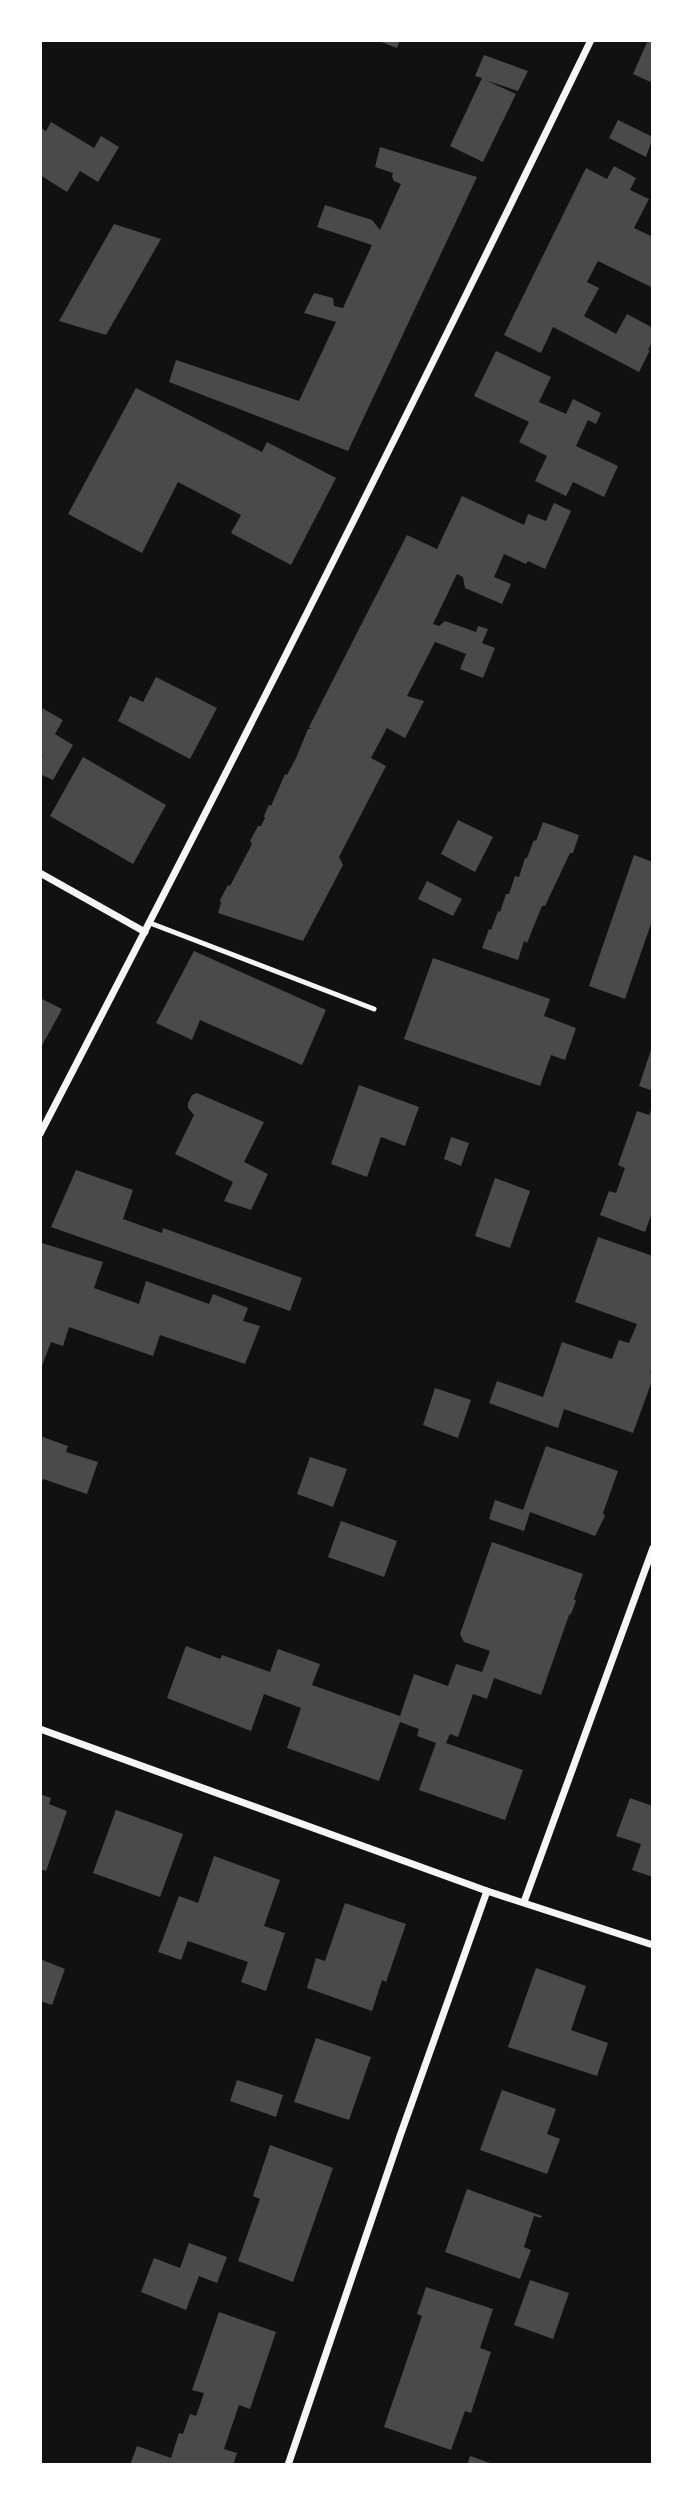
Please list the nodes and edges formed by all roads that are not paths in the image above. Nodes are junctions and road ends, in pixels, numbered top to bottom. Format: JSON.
{"nodes":[{"id":1,"x":592,"y":40,"type":"edge"},
{"id":2,"x":40,"y":873,"type":"edge"},
{"id":3,"x":150,"y":923,"type":"junction"},
{"id":4,"x":145,"y":932,"type":"junction"},
{"id":5,"x":374,"y":1009,"type":"dead end"},
{"id":6,"x":40,"y":1134,"type":"edge"},
{"id":7,"x":653,"y":1548,"type":"edge"},
{"id":8,"x":40,"y":1729,"type":"edge"},
{"id":9,"x":487,"y":1891,"type":"junction"},
{"id":10,"x":524,"y":1902,"type":"junction"},
{"id":11,"x":653,"y":1945,"type":"edge"},
{"id":12,"x":288,"y":2465,"type":"edge"}],
"edges":[{"from":1,"to":3,"type":"street"},
{"from":2,"to":4,"type":"street"},
{"from":3,"to":4,"type":"street"},
{"from":3,"to":5,"type":"lane"},
{"from":4,"to":6,"type":"street"},
{"from":7,"to":10,"type":"street"},
{"from":8,"to":9,"type":"street"},
{"from":9,"to":10,"type":"street"},
{"from":9,"to":12,"type":"street"},
{"from":10,"to":11,"type":"street"}]}
